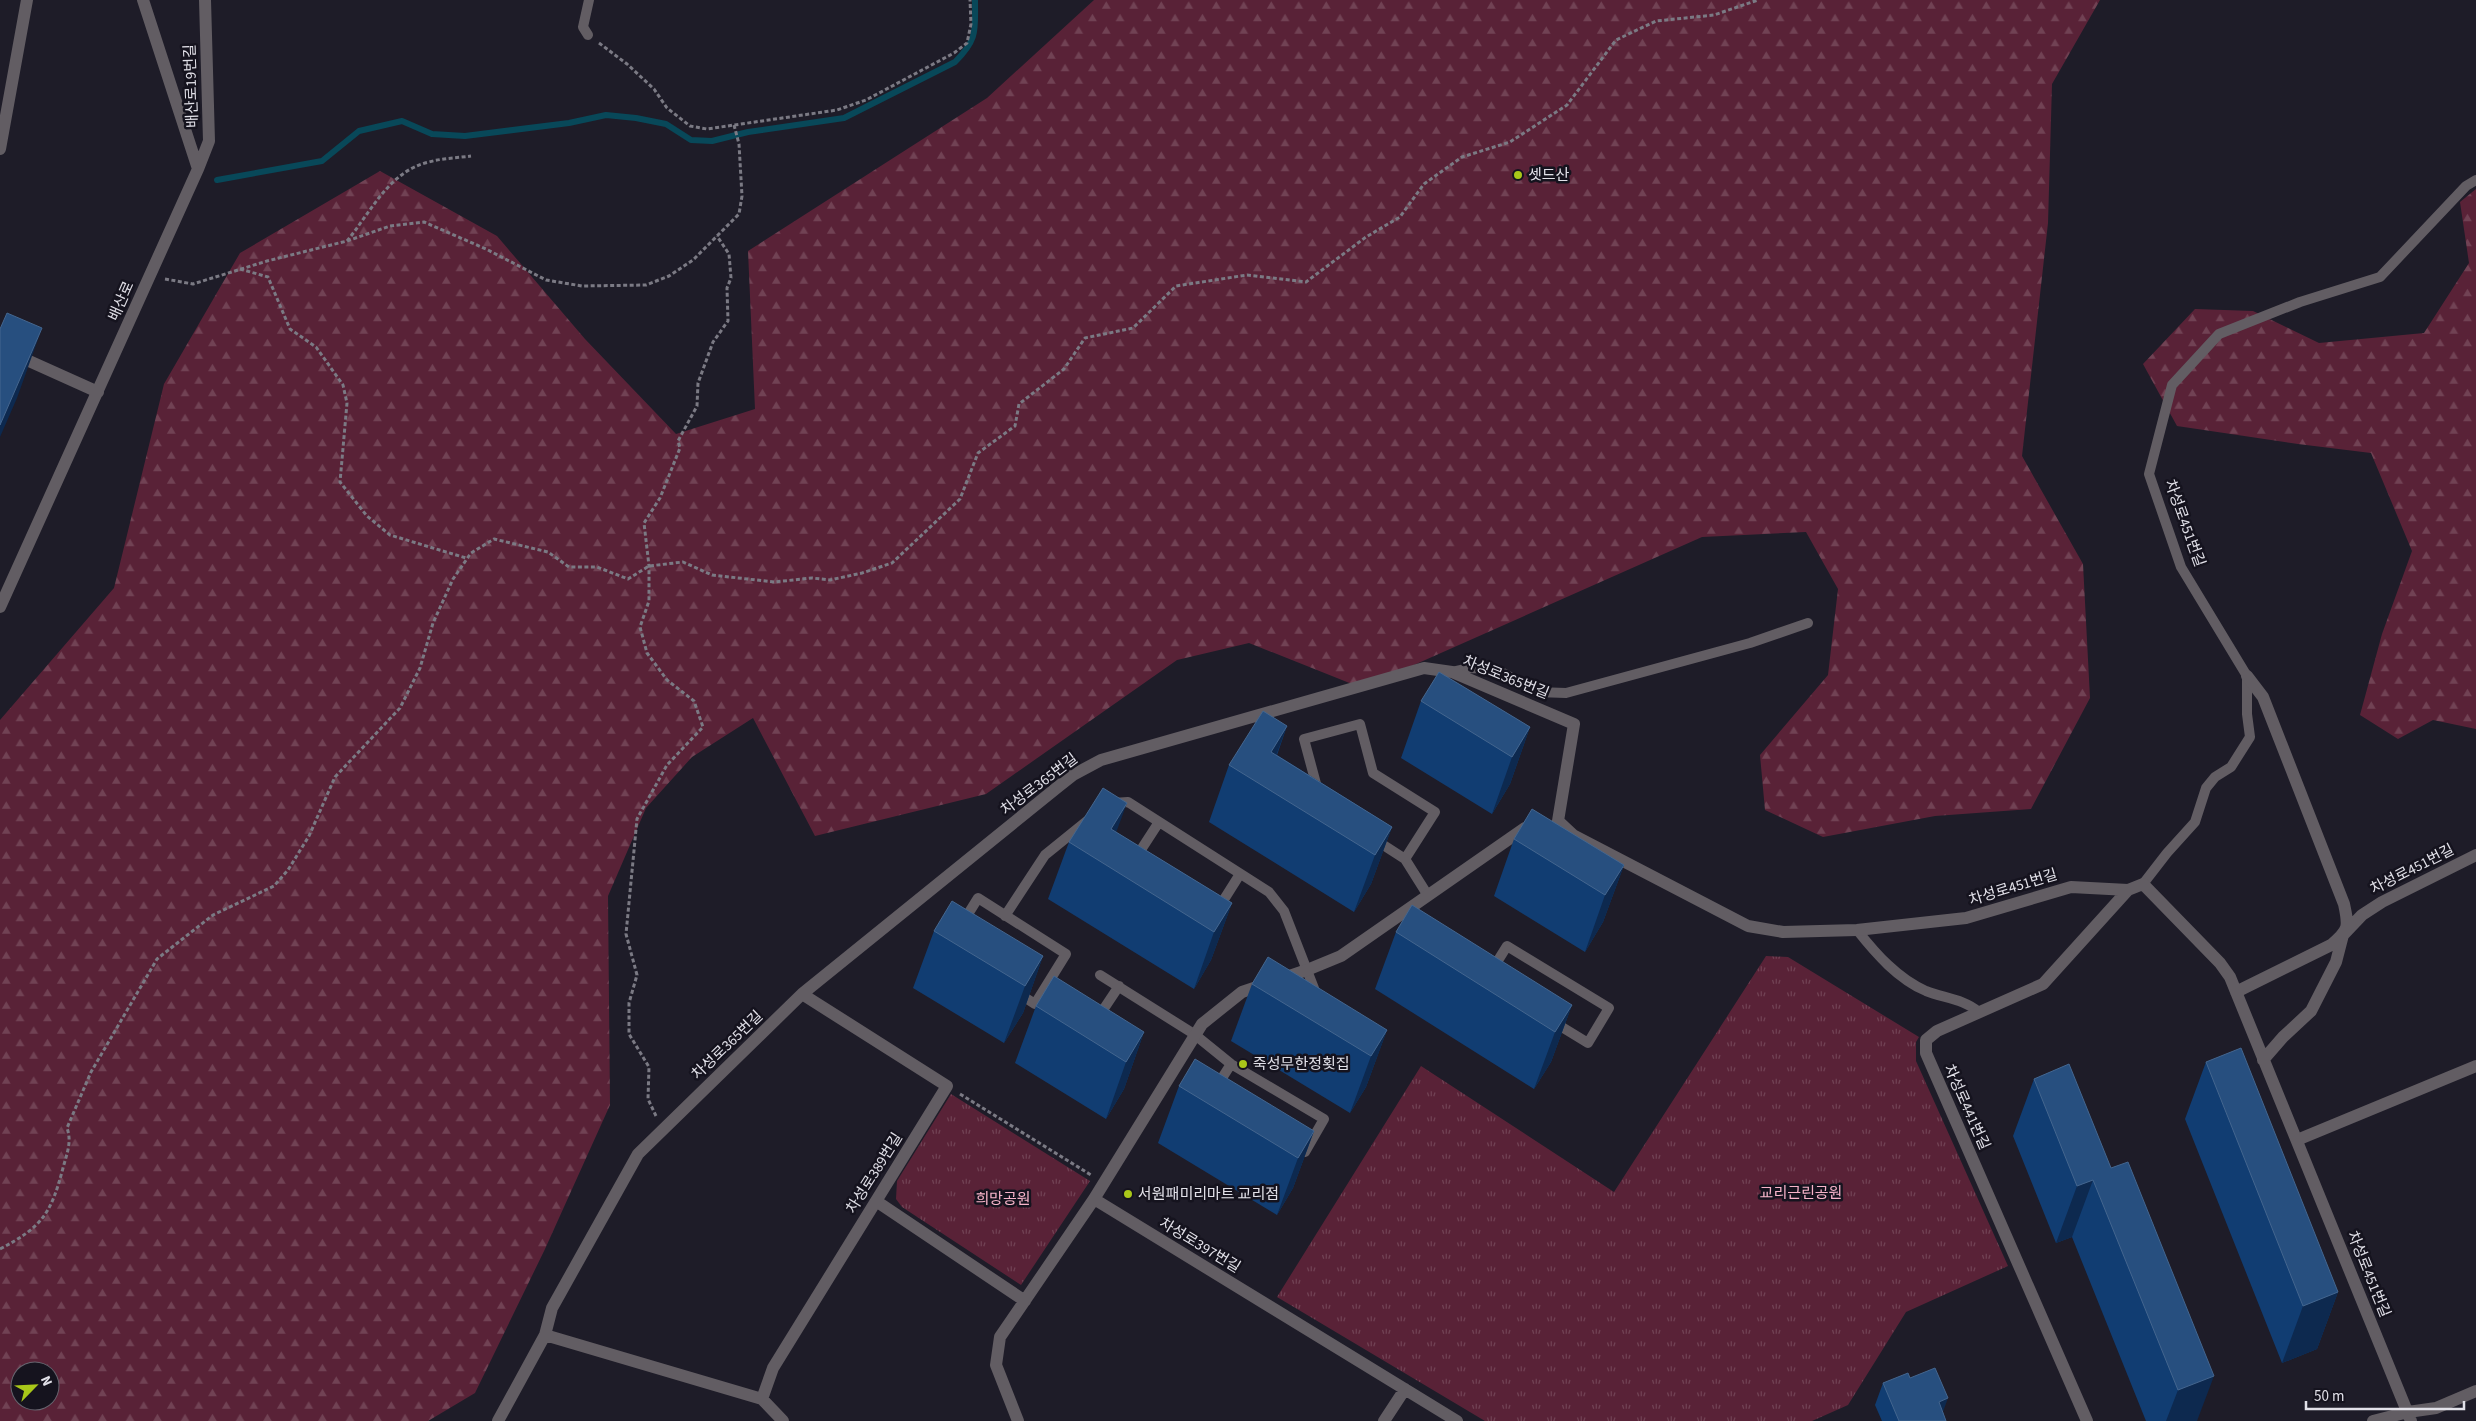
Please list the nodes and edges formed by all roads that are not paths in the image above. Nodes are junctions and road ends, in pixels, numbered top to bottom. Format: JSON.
{"nodes":[{"id":1,"x":27,"y":0,"type":"edge"},
{"id":2,"x":143,"y":0,"type":"edge"},
{"id":3,"x":205,"y":0,"type":"edge"},
{"id":4,"x":589,"y":0,"type":"edge"},
{"id":5,"x":588,"y":35,"type":"road end"},
{"id":6,"x":0,"y":149,"type":"edge"},
{"id":7,"x":198,"y":169,"type":"junction"},
{"id":8,"x":2476,"y":180,"type":"edge"},
{"id":9,"x":0,"y":348,"type":"edge"},
{"id":10,"x":98,"y":392,"type":"junction"},
{"id":11,"x":0,"y":607,"type":"edge"},
{"id":12,"x":1808,"y":623,"type":"dead end"},
{"id":13,"x":1452,"y":672,"type":"junction"},
{"id":14,"x":2247,"y":676,"type":"junction"},
{"id":15,"x":1320,"y":798,"type":"edge"},
{"id":16,"x":1558,"y":820,"type":"junction"},
{"id":17,"x":1159,"y":822,"type":"junction"},
{"id":18,"x":1364,"y":833,"type":"edge"},
{"id":19,"x":2476,"y":855,"type":"edge"},
{"id":20,"x":1405,"y":859,"type":"junction"},
{"id":21,"x":1138,"y":872,"type":"edge"},
{"id":22,"x":1240,"y":874,"type":"junction"},
{"id":23,"x":2143,"y":884,"type":"junction"},
{"id":24,"x":2128,"y":890,"type":"junction"},
{"id":25,"x":1427,"y":894,"type":"junction"},
{"id":26,"x":1401,"y":914,"type":"junction"},
{"id":27,"x":1005,"y":916,"type":"junction"},
{"id":28,"x":1212,"y":920,"type":"edge"},
{"id":29,"x":1412,"y":924,"type":"edge"},
{"id":30,"x":1858,"y":930,"type":"junction"},
{"id":31,"x":2343,"y":935,"type":"junction"},
{"id":32,"x":1307,"y":970,"type":"junction"},
{"id":33,"x":1100,"y":975,"type":"dead end"},
{"id":34,"x":1486,"y":980,"type":"edge"},
{"id":35,"x":1119,"y":986,"type":"junction"},
{"id":36,"x":2236,"y":992,"type":"junction"},
{"id":37,"x":802,"y":994,"type":"junction"},
{"id":38,"x":1323,"y":1009,"type":"edge"},
{"id":39,"x":1979,"y":1012,"type":"junction"},
{"id":40,"x":1545,"y":1017,"type":"edge"},
{"id":41,"x":1089,"y":1031,"type":"edge"},
{"id":42,"x":1194,"y":1034,"type":"junction"},
{"id":43,"x":2263,"y":1060,"type":"junction"},
{"id":44,"x":1231,"y":1064,"type":"junction"},
{"id":45,"x":2476,"y":1066,"type":"edge"},
{"id":46,"x":1212,"y":1096,"type":"edge"},
{"id":47,"x":2297,"y":1140,"type":"junction"},
{"id":48,"x":1288,"y":1142,"type":"edge"},
{"id":49,"x":1094,"y":1199,"type":"junction"},
{"id":50,"x":876,"y":1201,"type":"junction"},
{"id":51,"x":1025,"y":1301,"type":"junction"},
{"id":52,"x":546,"y":1335,"type":"junction"},
{"id":53,"x":1405,"y":1389,"type":"junction"},
{"id":54,"x":2476,"y":1390,"type":"edge"},
{"id":55,"x":762,"y":1399,"type":"junction"},
{"id":56,"x":2410,"y":1416,"type":"edge"},
{"id":57,"x":498,"y":1421,"type":"edge"},
{"id":58,"x":783,"y":1421,"type":"edge"},
{"id":59,"x":1018,"y":1421,"type":"edge"},
{"id":60,"x":1384,"y":1421,"type":"edge"},
{"id":61,"x":1457,"y":1421,"type":"edge"},
{"id":62,"x":2087,"y":1421,"type":"edge"},
{"id":63,"x":2372,"y":1421,"type":"edge"}],
"edges":[{"from":1,"to":6,"type":"street"},
{"from":2,"to":7,"type":"street"},
{"from":3,"to":7,"type":"street","name":"배산로19번길"},
{"from":4,"to":5,"type":"lane"},
{"from":7,"to":10,"type":"street","name":"배산로"},
{"from":8,"to":14,"type":"lane","name":"차성로451번길"},
{"from":9,"to":10,"type":"street"},
{"from":10,"to":11,"type":"street","name":"배산로"},
{"from":12,"to":13,"type":"lane"},
{"from":13,"to":16,"type":"street","name":"차성로365번길"},
{"from":13,"to":37,"type":"street","name":"차성로365번길"},
{"from":14,"to":23,"type":"lane"},
{"from":14,"to":31,"type":"street","name":"차성로451번길"},
{"from":15,"to":20,"type":"lane"},
{"from":16,"to":25,"type":"street"},
{"from":16,"to":30,"type":"street","name":"차성로451번길"},
{"from":17,"to":21,"type":"lane"},
{"from":17,"to":22,"type":"lane"},
{"from":17,"to":27,"type":"lane"},
{"from":18,"to":20,"type":"lane"},
{"from":19,"to":31,"type":"street","name":"차성로451번길"},
{"from":20,"to":25,"type":"lane"},
{"from":22,"to":28,"type":"lane"},
{"from":22,"to":32,"type":"lane"},
{"from":23,"to":24,"type":"street","name":"차성로451번길"},
{"from":23,"to":36,"type":"street","name":"차성로451번길"},
{"from":24,"to":30,"type":"street","name":"차성로451번길"},
{"from":24,"to":39,"type":"street","name":"차성로441번길"},
{"from":25,"to":26,"type":"street"},
{"from":26,"to":29,"type":"lane"},
{"from":26,"to":32,"type":"street"},
{"from":27,"to":27,"type":"lane"},
{"from":30,"to":39,"type":"lane"},
{"from":31,"to":36,"type":"street","name":"차성로451번길"},
{"from":31,"to":43,"type":"street","name":"차성로451번길"},
{"from":32,"to":38,"type":"lane"},
{"from":32,"to":42,"type":"street"},
{"from":33,"to":35,"type":"lane"},
{"from":34,"to":40,"type":"lane"},
{"from":35,"to":41,"type":"lane"},
{"from":35,"to":42,"type":"lane"},
{"from":36,"to":43,"type":"street","name":"차성로451번길"},
{"from":37,"to":50,"type":"street","name":"차성로389번길"},
{"from":37,"to":52,"type":"street","name":"차성로365번길"},
{"from":39,"to":62,"type":"street","name":"차성로441번길"},
{"from":42,"to":44,"type":"lane"},
{"from":42,"to":49,"type":"street"},
{"from":43,"to":47,"type":"street","name":"차성로451번길"},
{"from":44,"to":46,"type":"lane"},
{"from":44,"to":48,"type":"lane"},
{"from":45,"to":47,"type":"street"},
{"from":47,"to":56,"type":"street","name":"차성로451번길"},
{"from":49,"to":51,"type":"street"},
{"from":49,"to":53,"type":"street","name":"차성로397번길"},
{"from":50,"to":51,"type":"street"},
{"from":50,"to":55,"type":"street","name":"차성로389번길"},
{"from":51,"to":59,"type":"street"},
{"from":52,"to":55,"type":"street"},
{"from":52,"to":57,"type":"street","name":"차성로365번길"},
{"from":53,"to":60,"type":"street"},
{"from":53,"to":61,"type":"street","name":"차성로397번길"},
{"from":54,"to":56,"type":"street"},
{"from":55,"to":58,"type":"street"},
{"from":56,"to":63,"type":"street"}]}
